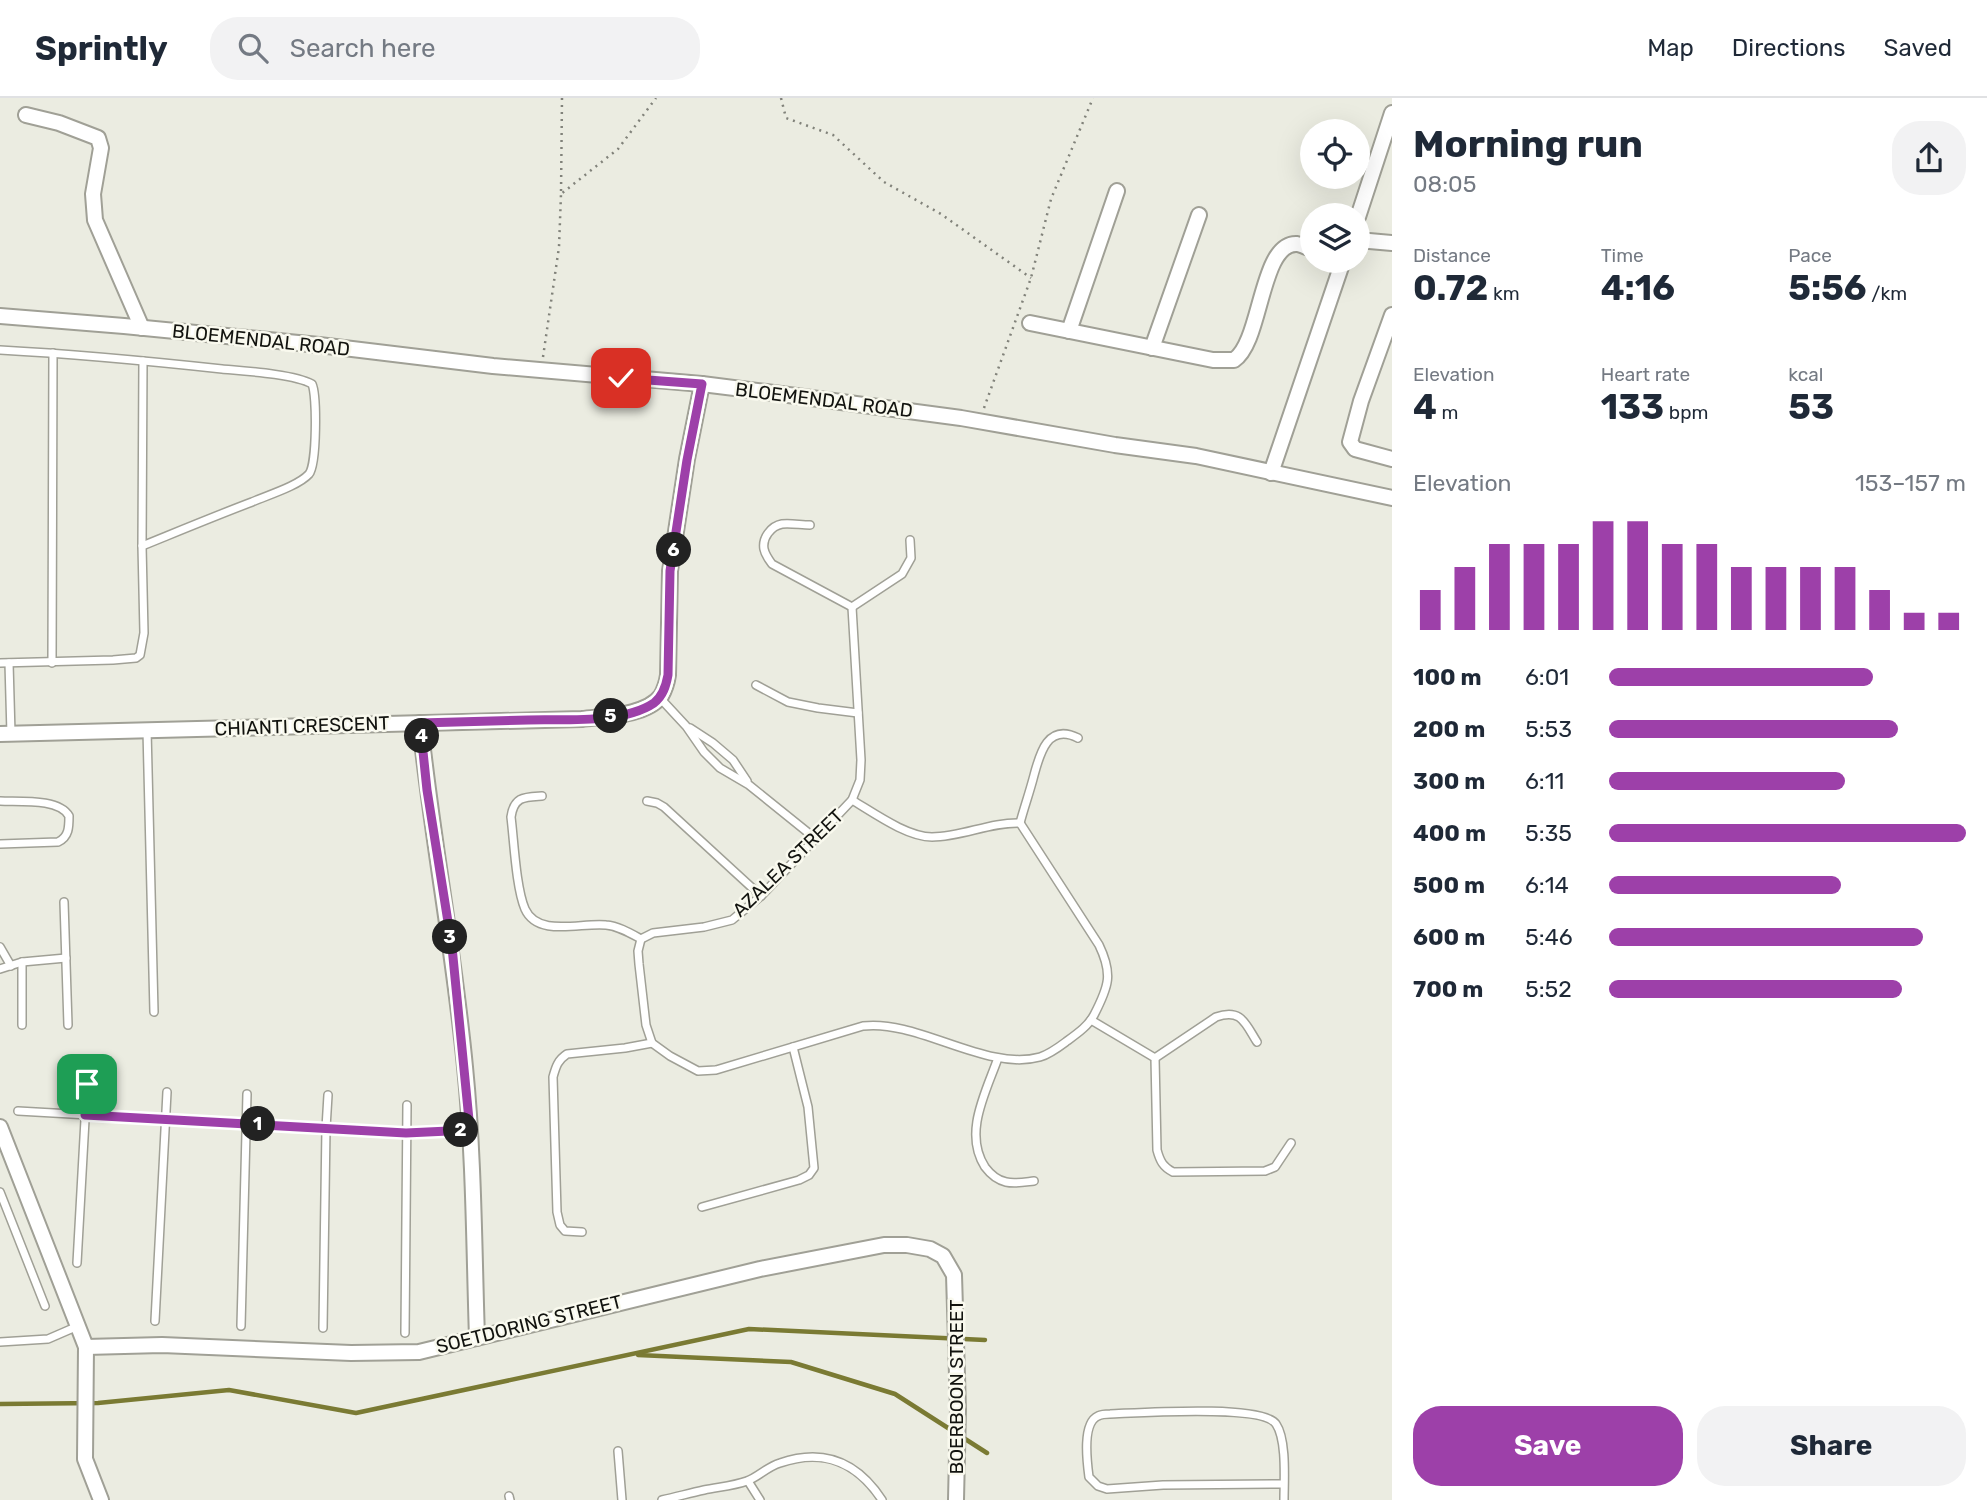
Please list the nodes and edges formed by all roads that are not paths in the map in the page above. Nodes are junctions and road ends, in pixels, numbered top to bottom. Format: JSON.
{"nodes":[{"id":1,"x":1392,"y":113,"type":"edge"},
{"id":2,"x":26,"y":115,"type":"dead end"},
{"id":3,"x":1117,"y":191,"type":"dead end"},
{"id":4,"x":1363,"y":203,"type":"edge"},
{"id":5,"x":1199,"y":215,"type":"dead end"},
{"id":6,"x":1370,"y":241,"type":"edge"},
{"id":7,"x":1392,"y":243,"type":"edge"},
{"id":8,"x":1300,"y":247,"type":"edge"},
{"id":9,"x":1339,"y":273,"type":"edge"},
{"id":10,"x":1392,"y":315,"type":"edge"},
{"id":11,"x":0,"y":316,"type":"edge"},
{"id":12,"x":1030,"y":323,"type":"dead end"},
{"id":13,"x":142,"y":328,"type":"junction"},
{"id":14,"x":1069,"y":331,"type":"junction"},
{"id":15,"x":1152,"y":348,"type":"junction"},
{"id":16,"x":0,"y":350,"type":"edge"},
{"id":17,"x":53,"y":353,"type":"junction"},
{"id":18,"x":143,"y":361,"type":"junction"},
{"id":19,"x":702,"y":384,"type":"junction"},
{"id":20,"x":1392,"y":459,"type":"edge"},
{"id":21,"x":1271,"y":473,"type":"junction"},
{"id":22,"x":1392,"y":498,"type":"edge"},
{"id":23,"x":810,"y":525,"type":"dead end"},
{"id":24,"x":910,"y":540,"type":"dead end"},
{"id":25,"x":142,"y":546,"type":"junction"},
{"id":26,"x":852,"y":607,"type":"junction"},
{"id":27,"x":4,"y":663,"type":"edge"},
{"id":28,"x":52,"y":663,"type":"junction"},
{"id":29,"x":756,"y":685,"type":"dead end"},
{"id":30,"x":660,"y":698,"type":"junction"},
{"id":31,"x":858,"y":713,"type":"junction"},
{"id":32,"x":420,"y":723,"type":"junction"},
{"id":33,"x":686,"y":726,"type":"junction"},
{"id":34,"x":147,"y":730,"type":"junction"},
{"id":35,"x":6,"y":734,"type":"edge"},
{"id":36,"x":1078,"y":738,"type":"dead end"},
{"id":37,"x":749,"y":785,"type":"junction"},
{"id":38,"x":542,"y":796,"type":"dead end"},
{"id":39,"x":852,"y":800,"type":"junction"},
{"id":40,"x":0,"y":801,"type":"edge"},
{"id":41,"x":647,"y":801,"type":"dead end"},
{"id":42,"x":1020,"y":823,"type":"junction"},
{"id":43,"x":816,"y":839,"type":"junction"},
{"id":44,"x":0,"y":844,"type":"edge"},
{"id":45,"x":761,"y":896,"type":"junction"},
{"id":46,"x":64,"y":902,"type":"dead end"},
{"id":47,"x":641,"y":939,"type":"junction"},
{"id":48,"x":0,"y":947,"type":"edge"},
{"id":49,"x":66,"y":958,"type":"junction"},
{"id":50,"x":22,"y":962,"type":"junction"},
{"id":51,"x":11,"y":966,"type":"junction"},
{"id":52,"x":0,"y":969,"type":"edge"},
{"id":53,"x":154,"y":1012,"type":"dead end"},
{"id":54,"x":1091,"y":1020,"type":"junction"},
{"id":55,"x":22,"y":1025,"type":"dead end"},
{"id":56,"x":68,"y":1025,"type":"dead end"},
{"id":57,"x":1257,"y":1042,"type":"dead end"},
{"id":58,"x":652,"y":1043,"type":"junction"},
{"id":59,"x":793,"y":1047,"type":"junction"},
{"id":60,"x":998,"y":1058,"type":"junction"},
{"id":61,"x":1155,"y":1058,"type":"junction"},
{"id":62,"x":87,"y":1084,"type":"dead end"},
{"id":63,"x":167,"y":1092,"type":"dead end"},
{"id":64,"x":247,"y":1094,"type":"dead end"},
{"id":65,"x":328,"y":1095,"type":"dead end"},
{"id":66,"x":407,"y":1105,"type":"dead end"},
{"id":67,"x":18,"y":1111,"type":"dead end"},
{"id":68,"x":85,"y":1115,"type":"junction"},
{"id":69,"x":166,"y":1119,"type":"junction"},
{"id":70,"x":246,"y":1124,"type":"junction"},
{"id":71,"x":0,"y":1127,"type":"edge"},
{"id":72,"x":326,"y":1128,"type":"junction"},
{"id":73,"x":470,"y":1130,"type":"junction"},
{"id":74,"x":406,"y":1133,"type":"junction"},
{"id":75,"x":1291,"y":1143,"type":"dead end"},
{"id":76,"x":1034,"y":1181,"type":"dead end"},
{"id":77,"x":0,"y":1192,"type":"edge"},
{"id":78,"x":702,"y":1207,"type":"dead end"},
{"id":79,"x":582,"y":1231,"type":"dead end"},
{"id":80,"x":77,"y":1263,"type":"dead end"},
{"id":81,"x":954,"y":1275,"type":"joint"},
{"id":82,"x":45,"y":1306,"type":"dead end"},
{"id":83,"x":155,"y":1321,"type":"dead end"},
{"id":84,"x":79,"y":1325,"type":"junction"},
{"id":85,"x":241,"y":1326,"type":"dead end"},
{"id":86,"x":323,"y":1328,"type":"dead end"},
{"id":87,"x":405,"y":1332,"type":"dead end"},
{"id":88,"x":477,"y":1338,"type":"junction"},
{"id":89,"x":0,"y":1342,"type":"edge"},
{"id":90,"x":86,"y":1347,"type":"junction"},
{"id":91,"x":618,"y":1451,"type":"dead end"},
{"id":92,"x":748,"y":1481,"type":"junction"},
{"id":93,"x":1284,"y":1484,"type":"junction"},
{"id":94,"x":703,"y":1490,"type":"junction"},
{"id":95,"x":101,"y":1500,"type":"edge"},
{"id":96,"x":622,"y":1500,"type":"edge"},
{"id":97,"x":662,"y":1500,"type":"edge"},
{"id":98,"x":705,"y":1500,"type":"edge"},
{"id":99,"x":761,"y":1500,"type":"edge"},
{"id":100,"x":882,"y":1500,"type":"edge"},
{"id":101,"x":956,"y":1500,"type":"edge"},
{"id":102,"x":1284,"y":1500,"type":"edge"}],
"edges":[{"from":1,"to":4,"type":"street"},
{"from":2,"to":13,"type":"street"},
{"from":3,"to":14,"type":"street"},
{"from":5,"to":15,"type":"street"},
{"from":6,"to":7,"type":"street"},
{"from":8,"to":15,"type":"street"},
{"from":9,"to":21,"type":"street"},
{"from":10,"to":20,"type":"street"},
{"from":11,"to":13,"type":"street","name":"BLOEMENDAL ROAD"},
{"from":12,"to":14,"type":"street"},
{"from":13,"to":19,"type":"street","name":"BLOEMENDAL ROAD"},
{"from":14,"to":15,"type":"street"},
{"from":16,"to":17,"type":"lane"},
{"from":17,"to":18,"type":"lane"},
{"from":17,"to":28,"type":"lane"},
{"from":18,"to":25,"type":"lane"},
{"from":18,"to":25,"type":"lane"},
{"from":19,"to":21,"type":"street","name":"BLOEMENDAL ROAD"},
{"from":19,"to":30,"type":"street"},
{"from":21,"to":22,"type":"street","name":"BLOEMENDAL ROAD"},
{"from":23,"to":26,"type":"lane"},
{"from":24,"to":26,"type":"lane"},
{"from":25,"to":28,"type":"lane"},
{"from":26,"to":31,"type":"lane"},
{"from":27,"to":28,"type":"lane"},
{"from":27,"to":35,"type":"lane"},
{"from":29,"to":31,"type":"lane"},
{"from":30,"to":32,"type":"street","name":"CHIANTI CRESCENT"},
{"from":30,"to":33,"type":"lane"},
{"from":31,"to":39,"type":"lane"},
{"from":32,"to":34,"type":"street","name":"CHIANTI CRESCENT"},
{"from":32,"to":73,"type":"street"},
{"from":33,"to":37,"type":"lane"},
{"from":33,"to":37,"type":"lane"},
{"from":34,"to":35,"type":"street","name":"CHIANTI CRESCENT"},
{"from":34,"to":53,"type":"lane"},
{"from":36,"to":42,"type":"lane"},
{"from":37,"to":43,"type":"lane"},
{"from":38,"to":47,"type":"lane"},
{"from":39,"to":42,"type":"lane"},
{"from":39,"to":43,"type":"lane","name":"AZALEA STREET"},
{"from":40,"to":44,"type":"lane"},
{"from":41,"to":45,"type":"lane"},
{"from":42,"to":54,"type":"lane"},
{"from":43,"to":45,"type":"lane","name":"AZALEA STREET"},
{"from":45,"to":47,"type":"lane","name":"AZALEA STREET"},
{"from":46,"to":49,"type":"lane"},
{"from":47,"to":58,"type":"lane"},
{"from":48,"to":51,"type":"lane"},
{"from":49,"to":50,"type":"lane"},
{"from":49,"to":56,"type":"lane"},
{"from":50,"to":51,"type":"lane"},
{"from":50,"to":55,"type":"lane"},
{"from":51,"to":52,"type":"lane"},
{"from":54,"to":60,"type":"lane"},
{"from":54,"to":61,"type":"lane"},
{"from":57,"to":61,"type":"lane"},
{"from":58,"to":59,"type":"lane"},
{"from":58,"to":79,"type":"lane"},
{"from":59,"to":60,"type":"lane"},
{"from":59,"to":78,"type":"lane"},
{"from":60,"to":76,"type":"lane"},
{"from":61,"to":75,"type":"lane"},
{"from":62,"to":68,"type":"lane"},
{"from":63,"to":69,"type":"lane"},
{"from":64,"to":70,"type":"lane"},
{"from":65,"to":72,"type":"lane"},
{"from":66,"to":74,"type":"lane"},
{"from":67,"to":68,"type":"lane"},
{"from":68,"to":69,"type":"lane"},
{"from":68,"to":80,"type":"lane"},
{"from":69,"to":70,"type":"lane"},
{"from":69,"to":83,"type":"lane"},
{"from":70,"to":72,"type":"lane"},
{"from":70,"to":85,"type":"lane"},
{"from":71,"to":84,"type":"street"},
{"from":72,"to":74,"type":"lane"},
{"from":72,"to":86,"type":"lane"},
{"from":73,"to":74,"type":"lane"},
{"from":73,"to":88,"type":"street"},
{"from":74,"to":87,"type":"lane"},
{"from":77,"to":82,"type":"lane"},
{"from":81,"to":88,"type":"street","name":"SOETDORING STREET"},
{"from":81,"to":101,"type":"street","name":"BOERBOON STREET"},
{"from":84,"to":89,"type":"lane"},
{"from":84,"to":90,"type":"street"},
{"from":88,"to":90,"type":"street","name":"SOETDORING STREET"},
{"from":90,"to":95,"type":"street"},
{"from":91,"to":96,"type":"lane"},
{"from":92,"to":94,"type":"lane"},
{"from":92,"to":99,"type":"lane"},
{"from":92,"to":100,"type":"lane"},
{"from":93,"to":93,"type":"lane"},
{"from":93,"to":102,"type":"lane"},
{"from":94,"to":97,"type":"lane"},
{"from":94,"to":98,"type":"lane"}]}
